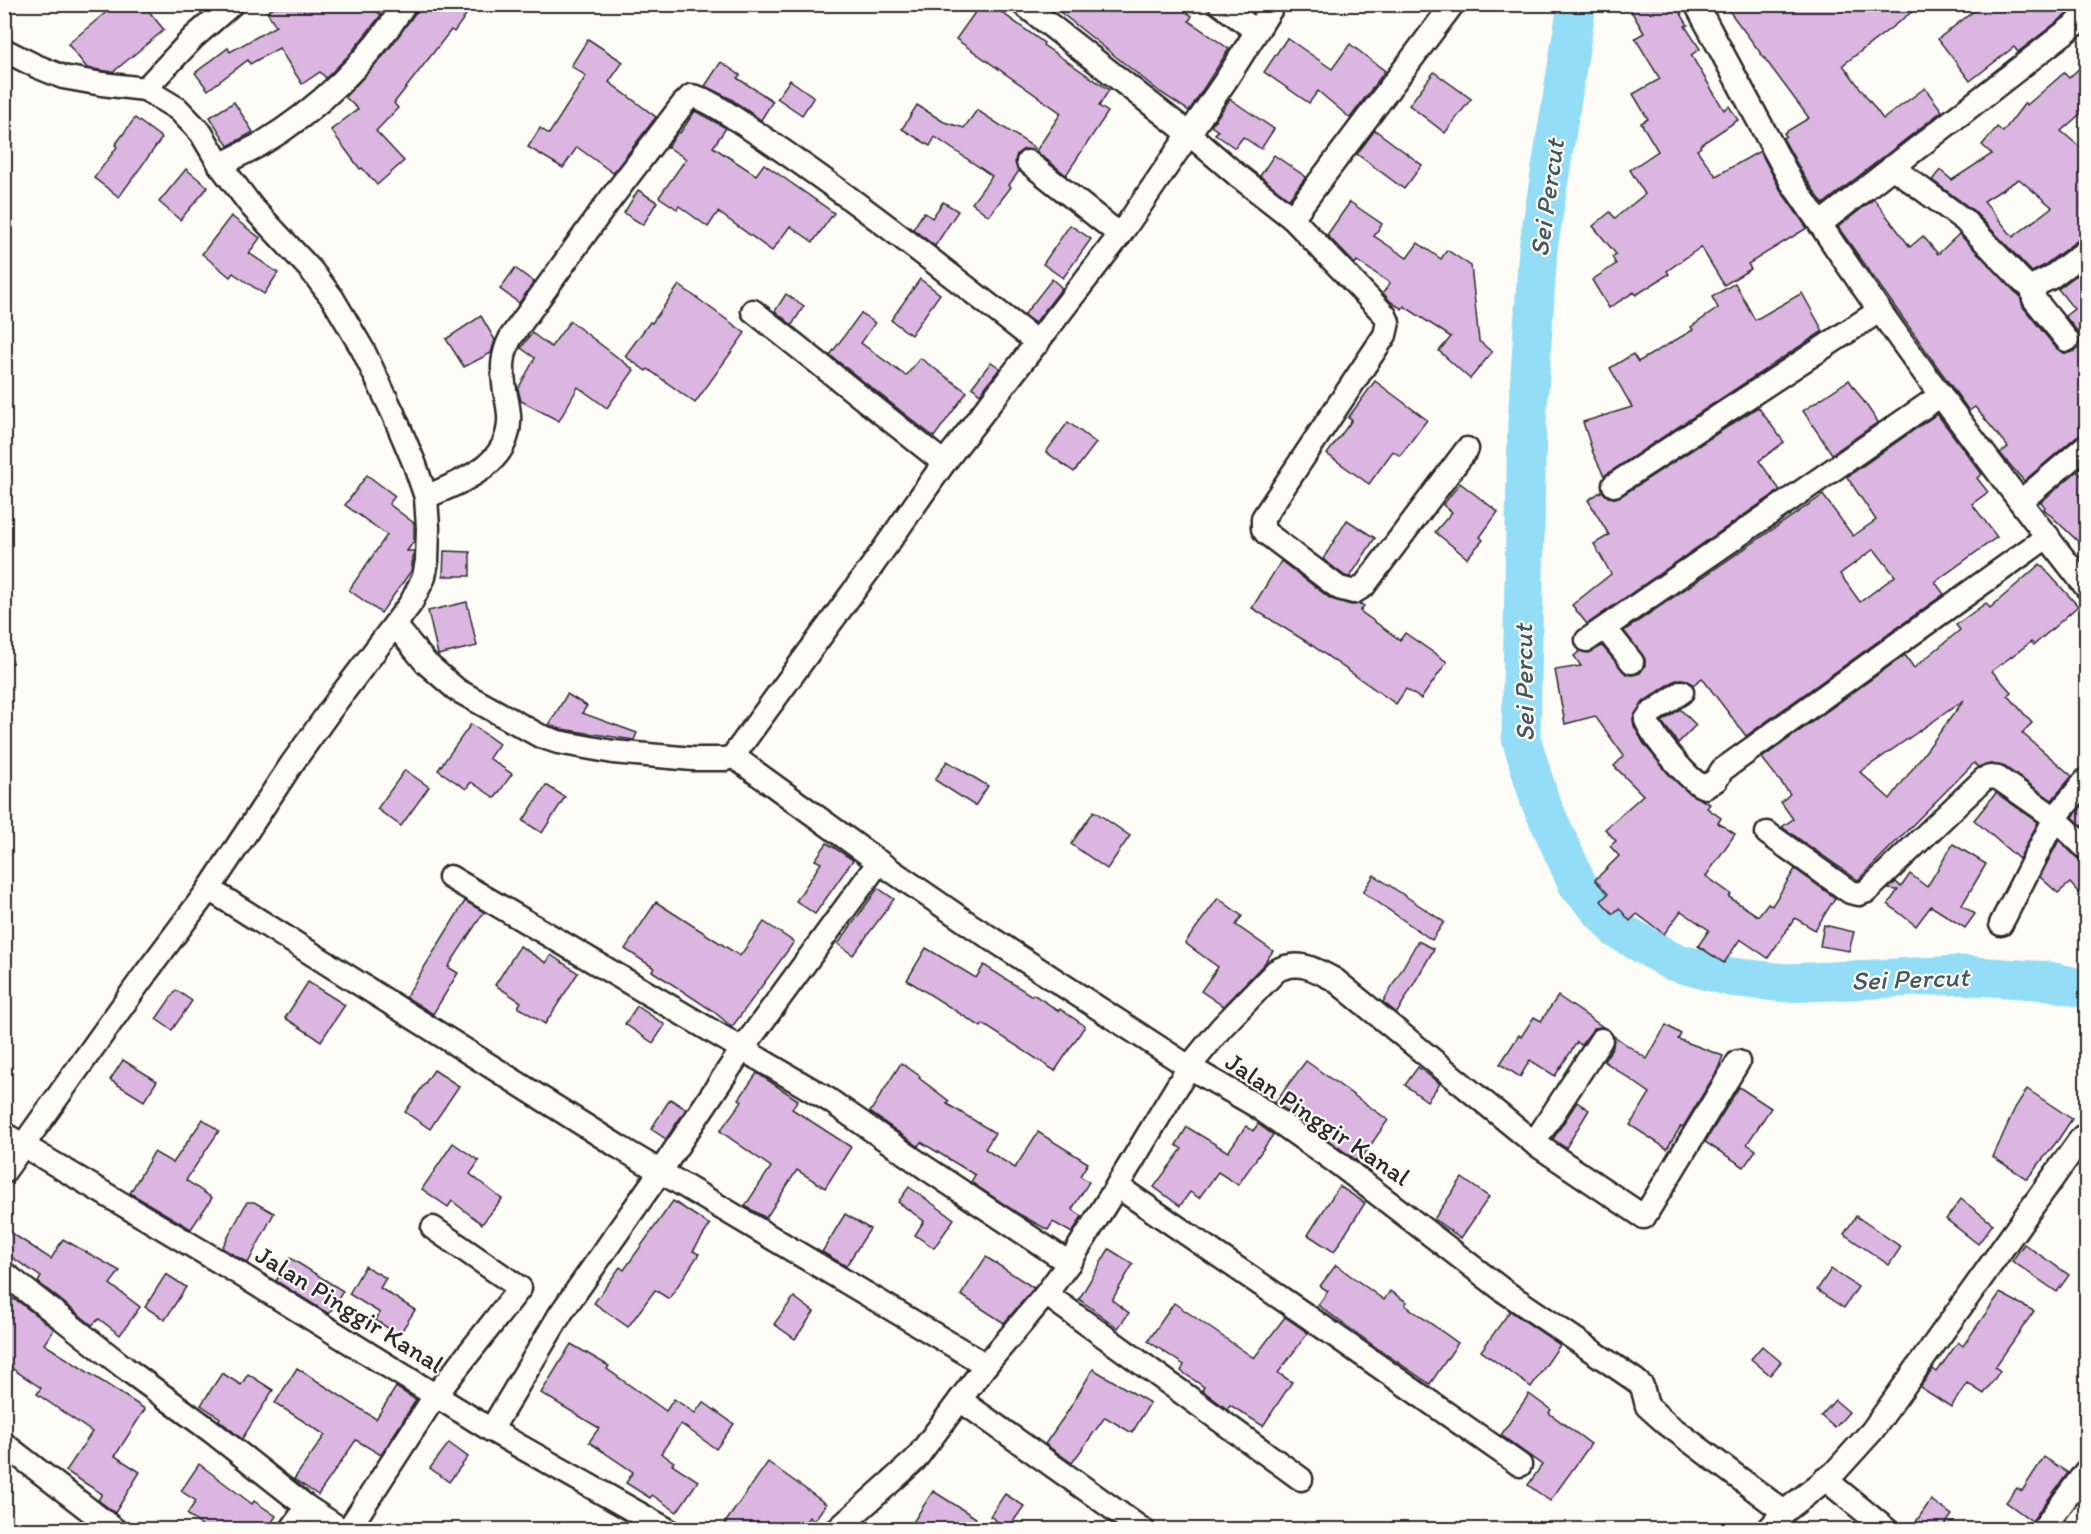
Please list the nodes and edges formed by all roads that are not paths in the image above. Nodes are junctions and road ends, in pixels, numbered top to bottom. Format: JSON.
{"nodes":[{"id":1,"x":232,"y":4,"type":"edge"},
{"id":2,"x":405,"y":4,"type":"edge"},
{"id":3,"x":1023,"y":4,"type":"edge"},
{"id":4,"x":1220,"y":4,"type":"edge"},
{"id":5,"x":1274,"y":4,"type":"edge"},
{"id":6,"x":1453,"y":4,"type":"edge"},
{"id":7,"x":1696,"y":4,"type":"edge"},
{"id":8,"x":2086,"y":16,"type":"edge"},
{"id":9,"x":1256,"y":31,"type":"junction"},
{"id":10,"x":4,"y":50,"type":"edge"},
{"id":11,"x":145,"y":88,"type":"junction"},
{"id":12,"x":1188,"y":133,"type":"junction"},
{"id":13,"x":1028,"y":162,"type":"dead end"},
{"id":14,"x":220,"y":165,"type":"junction"},
{"id":15,"x":1892,"y":167,"type":"junction"},
{"id":16,"x":1292,"y":218,"type":"junction"},
{"id":17,"x":1820,"y":224,"type":"junction"},
{"id":18,"x":1120,"y":235,"type":"junction"},
{"id":19,"x":2086,"y":251,"type":"edge"},
{"id":20,"x":2037,"y":285,"type":"junction"},
{"id":21,"x":753,"y":311,"type":"dead end"},
{"id":22,"x":1879,"y":311,"type":"junction"},
{"id":23,"x":2067,"y":340,"type":"dead end"},
{"id":24,"x":1038,"y":343,"type":"junction"},
{"id":25,"x":1941,"y":395,"type":"junction"},
{"id":26,"x":2086,"y":446,"type":"edge"},
{"id":27,"x":1467,"y":449,"type":"dead end"},
{"id":28,"x":944,"y":463,"type":"junction"},
{"id":29,"x":1614,"y":485,"type":"dead end"},
{"id":30,"x":426,"y":497,"type":"junction"},
{"id":31,"x":2021,"y":501,"type":"junction"},
{"id":32,"x":2048,"y":536,"type":"junction"},
{"id":33,"x":2086,"y":587,"type":"edge"},
{"id":34,"x":394,"y":626,"type":"junction"},
{"id":35,"x":1632,"y":662,"type":"dead end"},
{"id":36,"x":1682,"y":692,"type":"dead end"},
{"id":37,"x":733,"y":756,"type":"junction"},
{"id":38,"x":2086,"y":780,"type":"edge"},
{"id":39,"x":2055,"y":818,"type":"junction"},
{"id":40,"x":1767,"y":833,"type":"dead end"},
{"id":41,"x":2086,"y":848,"type":"edge"},
{"id":42,"x":879,"y":862,"type":"junction"},
{"id":43,"x":450,"y":877,"type":"dead end"},
{"id":44,"x":209,"y":889,"type":"junction"},
{"id":45,"x":2001,"y":924,"type":"dead end"},
{"id":46,"x":1600,"y":1040,"type":"dead end"},
{"id":47,"x":743,"y":1048,"type":"junction"},
{"id":48,"x":1738,"y":1062,"type":"dead end"},
{"id":49,"x":1189,"y":1067,"type":"junction"},
{"id":50,"x":2082,"y":1137,"type":"dead end"},
{"id":51,"x":14,"y":1140,"type":"edge"},
{"id":52,"x":1534,"y":1143,"type":"junction"},
{"id":53,"x":4,"y":1172,"type":"edge"},
{"id":54,"x":660,"y":1172,"type":"junction"},
{"id":55,"x":1117,"y":1186,"type":"junction"},
{"id":56,"x":433,"y":1228,"type":"dead end"},
{"id":57,"x":1069,"y":1263,"type":"junction"},
{"id":58,"x":4,"y":1273,"type":"edge"},
{"id":59,"x":1046,"y":1294,"type":"junction"},
{"id":60,"x":986,"y":1365,"type":"junction"},
{"id":61,"x":435,"y":1395,"type":"junction"},
{"id":62,"x":960,"y":1400,"type":"junction"},
{"id":63,"x":491,"y":1430,"type":"junction"},
{"id":64,"x":4,"y":1444,"type":"edge"},
{"id":65,"x":1520,"y":1465,"type":"dead end"},
{"id":66,"x":2086,"y":1472,"type":"edge"},
{"id":67,"x":1301,"y":1479,"type":"dead end"},
{"id":68,"x":1825,"y":1479,"type":"junction"},
{"id":69,"x":307,"y":1507,"type":"junction"},
{"id":70,"x":1784,"y":1512,"type":"junction"},
{"id":71,"x":115,"y":1530,"type":"edge"},
{"id":72,"x":291,"y":1530,"type":"edge"},
{"id":73,"x":342,"y":1530,"type":"edge"},
{"id":74,"x":348,"y":1530,"type":"edge"},
{"id":75,"x":668,"y":1530,"type":"edge"},
{"id":76,"x":837,"y":1530,"type":"edge"},
{"id":77,"x":1143,"y":1530,"type":"edge"},
{"id":78,"x":1768,"y":1530,"type":"edge"},
{"id":79,"x":1887,"y":1530,"type":"edge"},
{"id":80,"x":2042,"y":1530,"type":"edge"}],
"edges":[{"from":1,"to":11,"type":"street"},
{"from":2,"to":14,"type":"street"},
{"from":3,"to":12,"type":"street"},
{"from":4,"to":9,"type":"street"},
{"from":5,"to":9,"type":"street"},
{"from":6,"to":16,"type":"street"},
{"from":7,"to":17,"type":"street"},
{"from":8,"to":15,"type":"street"},
{"from":9,"to":12,"type":"street"},
{"from":10,"to":11,"type":"street"},
{"from":11,"to":14,"type":"street"},
{"from":12,"to":16,"type":"street"},
{"from":12,"to":18,"type":"street"},
{"from":13,"to":18,"type":"street"},
{"from":14,"to":30,"type":"street"},
{"from":15,"to":17,"type":"street"},
{"from":15,"to":20,"type":"street"},
{"from":16,"to":27,"type":"street"},
{"from":17,"to":22,"type":"street"},
{"from":18,"to":24,"type":"street"},
{"from":19,"to":20,"type":"street"},
{"from":20,"to":23,"type":"street"},
{"from":21,"to":28,"type":"street"},
{"from":22,"to":25,"type":"street"},
{"from":22,"to":29,"type":"street"},
{"from":24,"to":28,"type":"street"},
{"from":24,"to":30,"type":"street"},
{"from":25,"to":31,"type":"street"},
{"from":25,"to":35,"type":"street"},
{"from":26,"to":31,"type":"street"},
{"from":28,"to":37,"type":"street"},
{"from":30,"to":34,"type":"street"},
{"from":31,"to":32,"type":"street"},
{"from":32,"to":33,"type":"street"},
{"from":32,"to":36,"type":"street"},
{"from":34,"to":37,"type":"street"},
{"from":34,"to":44,"type":"street"},
{"from":37,"to":42,"type":"street"},
{"from":38,"to":39,"type":"street"},
{"from":39,"to":40,"type":"street"},
{"from":39,"to":41,"type":"street"},
{"from":39,"to":45,"type":"street"},
{"from":42,"to":47,"type":"street"},
{"from":42,"to":49,"type":"street"},
{"from":43,"to":47,"type":"street"},
{"from":44,"to":51,"type":"street"},
{"from":44,"to":54,"type":"street"},
{"from":46,"to":52,"type":"street"},
{"from":47,"to":54,"type":"street"},
{"from":47,"to":57,"type":"street"},
{"from":48,"to":52,"type":"street"},
{"from":49,"to":52,"type":"street"},
{"from":49,"to":55,"type":"street","name":"Jalan Pinggir Kanal"},
{"from":49,"to":70,"type":"street","name":"Jalan Pinggir Kanal"},
{"from":50,"to":68,"type":"street"},
{"from":51,"to":53,"type":"street"},
{"from":51,"to":61,"type":"street","name":"Jalan Pinggir Kanal"},
{"from":54,"to":60,"type":"street"},
{"from":54,"to":63,"type":"street"},
{"from":55,"to":57,"type":"street","name":"Jalan Pinggir Kanal"},
{"from":55,"to":65,"type":"street"},
{"from":56,"to":61,"type":"street"},
{"from":57,"to":59,"type":"street","name":"Jalan Pinggir Kanal"},
{"from":58,"to":69,"type":"street"},
{"from":59,"to":60,"type":"street","name":"Jalan Pinggir Kanal"},
{"from":59,"to":67,"type":"street"},
{"from":60,"to":62,"type":"street","name":"Jalan Pinggir Kanal"},
{"from":61,"to":63,"type":"street","name":"Jalan Pinggir Kanal"},
{"from":61,"to":74,"type":"street"},
{"from":62,"to":76,"type":"street","name":"Jalan Pinggir Kanal"},
{"from":62,"to":77,"type":"street"},
{"from":63,"to":75,"type":"street","name":"Jalan Pinggir Kanal"},
{"from":64,"to":71,"type":"street"},
{"from":66,"to":80,"type":"street"},
{"from":68,"to":70,"type":"street"},
{"from":68,"to":79,"type":"street"},
{"from":69,"to":72,"type":"street"},
{"from":69,"to":73,"type":"street"},
{"from":70,"to":78,"type":"street"}]}
